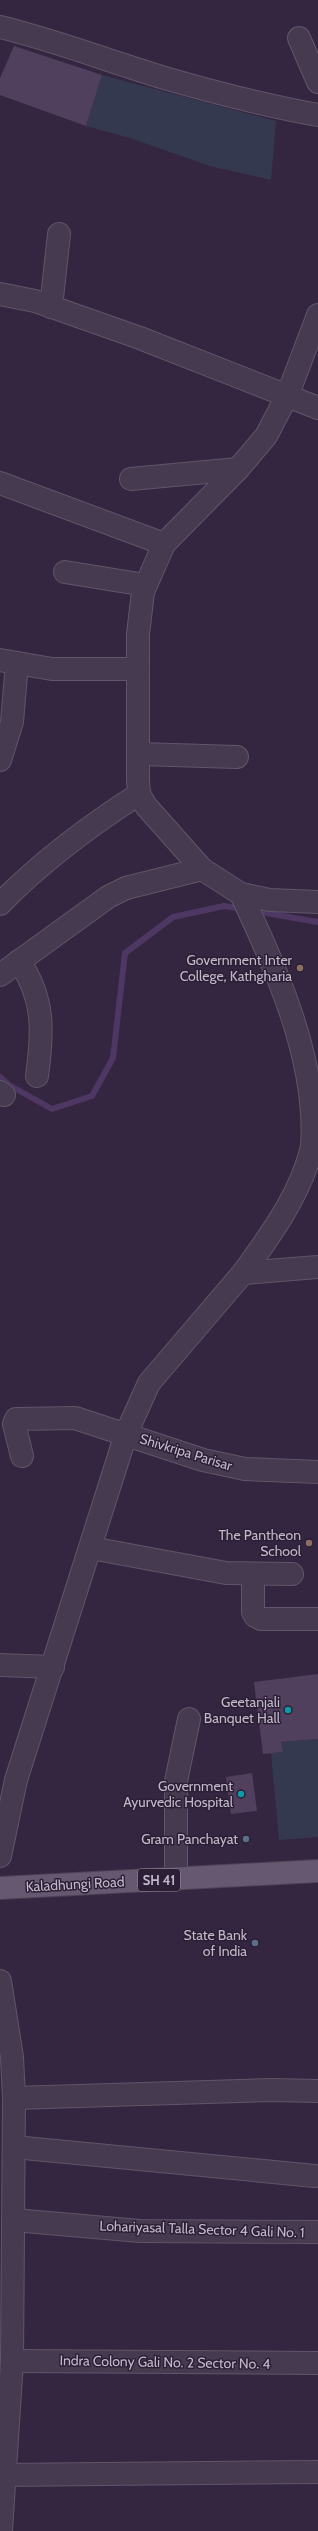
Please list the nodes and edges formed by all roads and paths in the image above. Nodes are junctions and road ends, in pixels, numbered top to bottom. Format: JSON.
{"nodes":[{"id":1,"x":0,"y":27,"type":"edge"},
{"id":2,"x":299,"y":38,"type":"dead end"},
{"id":3,"x":318,"y":82,"type":"edge"},
{"id":4,"x":318,"y":115,"type":"edge"},
{"id":5,"x":59,"y":234,"type":"dead end"},
{"id":6,"x":0,"y":294,"type":"edge"},
{"id":7,"x":51,"y":307,"type":"junction"},
{"id":8,"x":318,"y":317,"type":"edge"},
{"id":9,"x":288,"y":394,"type":"junction"},
{"id":10,"x":318,"y":408,"type":"edge"},
{"id":11,"x":238,"y":469,"type":"junction"},
{"id":12,"x":131,"y":479,"type":"dead end"},
{"id":13,"x":0,"y":483,"type":"edge"},
{"id":14,"x":164,"y":544,"type":"junction"},
{"id":15,"x":65,"y":572,"type":"dead end"},
{"id":16,"x":145,"y":585,"type":"junction"},
{"id":17,"x":9,"y":662,"type":"edge"},
{"id":18,"x":138,"y":669,"type":"junction"},
{"id":19,"x":140,"y":754,"type":"junction"},
{"id":20,"x":237,"y":757,"type":"dead end"},
{"id":21,"x":0,"y":760,"type":"edge"},
{"id":22,"x":139,"y":794,"type":"junction"},
{"id":23,"x":202,"y":869,"type":"junction"},
{"id":24,"x":241,"y":894,"type":"junction"},
{"id":25,"x":318,"y":902,"type":"edge"},
{"id":26,"x":0,"y":904,"type":"edge"},
{"id":27,"x":19,"y":961,"type":"junction"},
{"id":28,"x":0,"y":975,"type":"edge"},
{"id":29,"x":37,"y":1076,"type":"dead end"},
{"id":30,"x":318,"y":1267,"type":"edge"},
{"id":31,"x":243,"y":1274,"type":"junction"},
{"id":32,"x":126,"y":1434,"type":"junction"},
{"id":33,"x":22,"y":1456,"type":"dead end"},
{"id":34,"x":318,"y":1472,"type":"edge"},
{"id":35,"x":92,"y":1548,"type":"junction"},
{"id":36,"x":253,"y":1574,"type":"junction"},
{"id":37,"x":292,"y":1574,"type":"dead end"},
{"id":38,"x":318,"y":1619,"type":"edge"},
{"id":39,"x":0,"y":1665,"type":"edge"},
{"id":40,"x":53,"y":1667,"type":"junction"},
{"id":41,"x":189,"y":1719,"type":"dead end"},
{"id":42,"x":0,"y":1856,"type":"edge"},
{"id":43,"x":318,"y":1870,"type":"edge"},
{"id":44,"x":176,"y":1879,"type":"junction"},
{"id":45,"x":0,"y":1888,"type":"edge"},
{"id":46,"x":0,"y":1981,"type":"edge"},
{"id":47,"x":318,"y":2091,"type":"edge"},
{"id":48,"x":14,"y":2098,"type":"junction"},
{"id":49,"x":14,"y":2147,"type":"junction"},
{"id":50,"x":315,"y":2176,"type":"dead end"},
{"id":51,"x":14,"y":2220,"type":"junction"},
{"id":52,"x":318,"y":2232,"type":"edge"},
{"id":53,"x":12,"y":2361,"type":"junction"},
{"id":54,"x":318,"y":2364,"type":"edge"},
{"id":55,"x":318,"y":2472,"type":"edge"},
{"id":56,"x":3,"y":2475,"type":"edge"},
{"id":57,"x":1,"y":2531,"type":"edge"}],
"edges":[{"from":1,"to":4,"type":"street"},
{"from":2,"to":3,"type":"street"},
{"from":5,"to":7,"type":"street"},
{"from":6,"to":7,"type":"street"},
{"from":7,"to":9,"type":"street"},
{"from":8,"to":9,"type":"street"},
{"from":9,"to":10,"type":"street"},
{"from":9,"to":11,"type":"street"},
{"from":11,"to":12,"type":"street"},
{"from":11,"to":14,"type":"street"},
{"from":13,"to":14,"type":"street"},
{"from":14,"to":16,"type":"street"},
{"from":15,"to":16,"type":"street"},
{"from":16,"to":18,"type":"street"},
{"from":17,"to":18,"type":"street"},
{"from":17,"to":21,"type":"street"},
{"from":18,"to":19,"type":"street"},
{"from":19,"to":20,"type":"street"},
{"from":19,"to":22,"type":"street"},
{"from":22,"to":23,"type":"street"},
{"from":22,"to":26,"type":"street"},
{"from":23,"to":24,"type":"street"},
{"from":23,"to":27,"type":"street"},
{"from":24,"to":25,"type":"street"},
{"from":24,"to":31,"type":"street"},
{"from":27,"to":28,"type":"street"},
{"from":27,"to":29,"type":"street"},
{"from":30,"to":31,"type":"street"},
{"from":31,"to":32,"type":"street"},
{"from":32,"to":33,"type":"street","name":"Shivkripa Parisar"},
{"from":32,"to":34,"type":"street","name":"Shivkripa Parisar"},
{"from":32,"to":35,"type":"street"},
{"from":35,"to":36,"type":"street"},
{"from":35,"to":40,"type":"street"},
{"from":36,"to":37,"type":"street"},
{"from":36,"to":38,"type":"street"},
{"from":39,"to":40,"type":"street"},
{"from":40,"to":42,"type":"street"},
{"from":41,"to":44,"type":"street"},
{"from":43,"to":44,"type":"main road","name":"Kaladhungi Road","number":"SH 41"},
{"from":44,"to":45,"type":"main road","name":"Kaladhungi Road","number":"SH 41"},
{"from":46,"to":48,"type":"street"},
{"from":47,"to":48,"type":"street"},
{"from":48,"to":49,"type":"street"},
{"from":49,"to":50,"type":"street"},
{"from":49,"to":51,"type":"street"},
{"from":51,"to":52,"type":"street","name":"Lohariyasal Talla Sector 4 Gali No. 1"},
{"from":51,"to":53,"type":"street"},
{"from":53,"to":54,"type":"street","name":"Indra Colony Gali No. 2 Sector No. 4"},
{"from":53,"to":56,"type":"street"},
{"from":55,"to":56,"type":"street"},
{"from":56,"to":57,"type":"street"}]}
